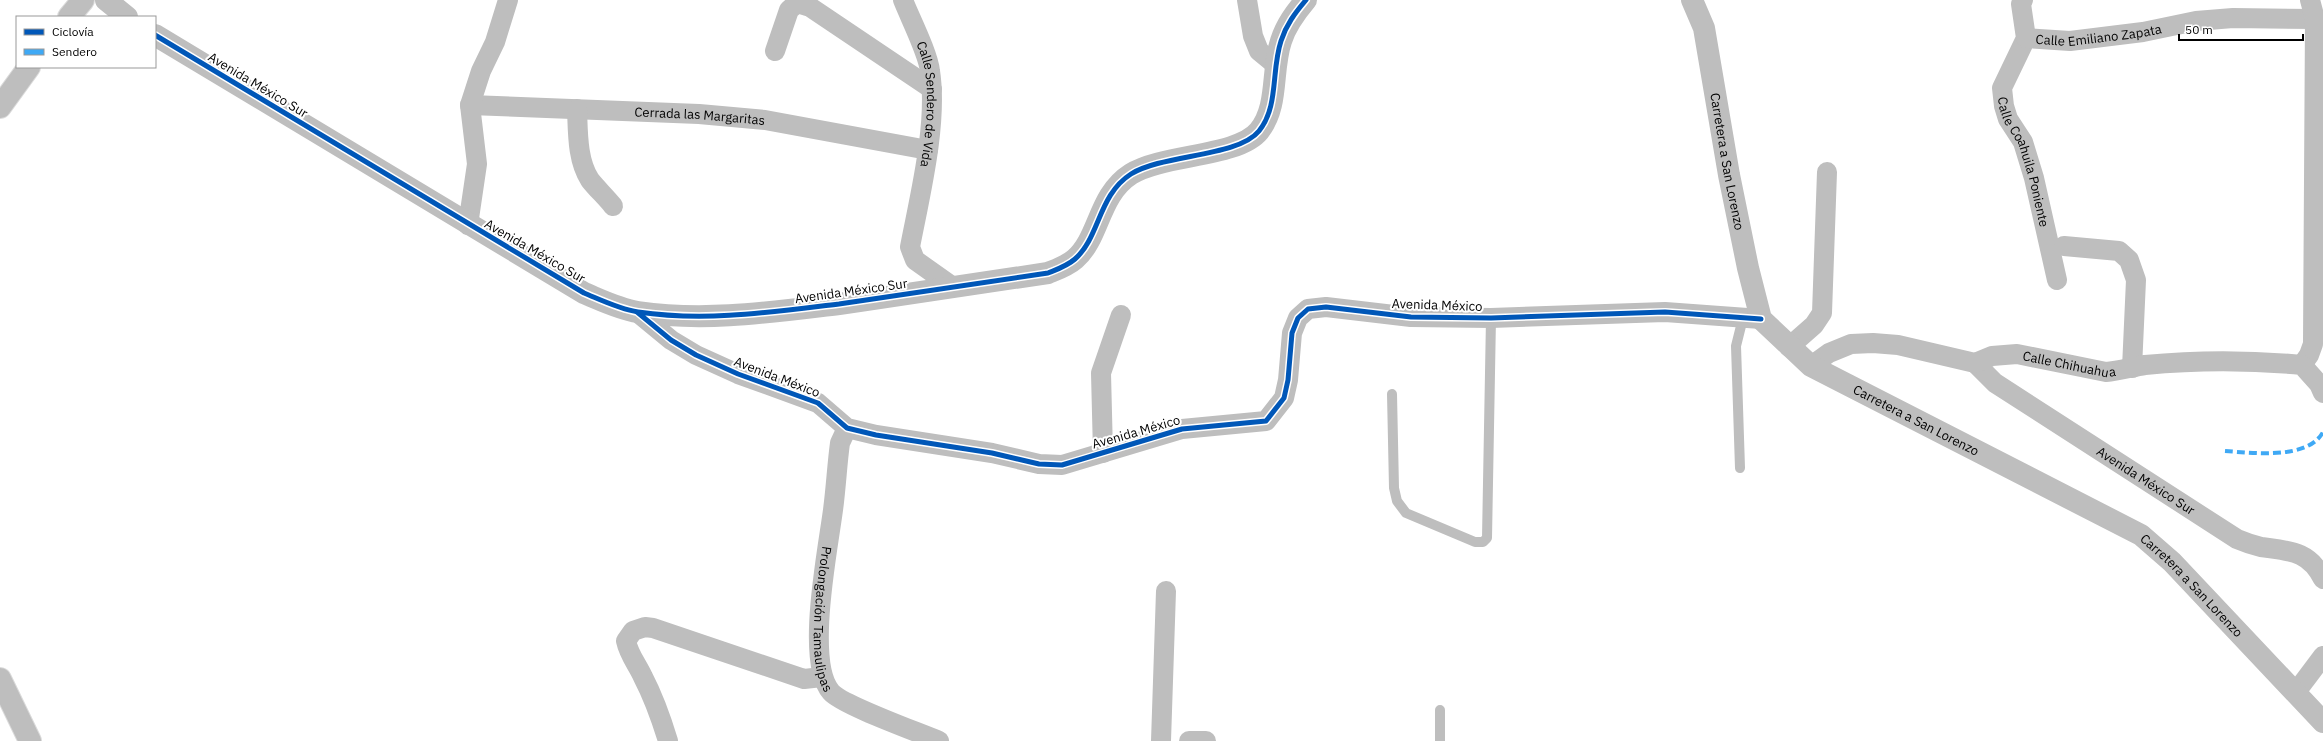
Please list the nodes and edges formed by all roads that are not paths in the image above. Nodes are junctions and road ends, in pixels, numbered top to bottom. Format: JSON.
{"nodes":[{"id":1,"x":83,"y":0,"type":"edge"},
{"id":2,"x":106,"y":0,"type":"edge"},
{"id":3,"x":508,"y":0,"type":"edge"},
{"id":4,"x":903,"y":0,"type":"edge"},
{"id":5,"x":1247,"y":0,"type":"edge"},
{"id":6,"x":1306,"y":0,"type":"edge"},
{"id":7,"x":1692,"y":0,"type":"edge"},
{"id":8,"x":2310,"y":0,"type":"edge"},
{"id":9,"x":2019,"y":1,"type":"edge"},
{"id":10,"x":70,"y":16,"type":"edge"},
{"id":11,"x":126,"y":16,"type":"edge"},
{"id":12,"x":2315,"y":19,"type":"junction"},
{"id":13,"x":156,"y":36,"type":"edge"},
{"id":14,"x":2026,"y":38,"type":"junction"},
{"id":15,"x":775,"y":51,"type":"dead end"},
{"id":16,"x":1276,"y":65,"type":"junction"},
{"id":17,"x":28,"y":68,"type":"edge"},
{"id":18,"x":932,"y":89,"type":"junction"},
{"id":19,"x":470,"y":105,"type":"junction"},
{"id":20,"x":0,"y":107,"type":"edge"},
{"id":21,"x":577,"y":109,"type":"junction"},
{"id":22,"x":928,"y":150,"type":"junction"},
{"id":23,"x":1827,"y":172,"type":"dead end"},
{"id":24,"x":613,"y":206,"type":"dead end"},
{"id":25,"x":468,"y":225,"type":"junction"},
{"id":26,"x":2064,"y":246,"type":"dead end"},
{"id":27,"x":2057,"y":280,"type":"dead end"},
{"id":28,"x":952,"y":287,"type":"junction"},
{"id":29,"x":638,"y":312,"type":"junction"},
{"id":30,"x":1121,"y":315,"type":"dead end"},
{"id":31,"x":1491,"y":318,"type":"junction"},
{"id":32,"x":1752,"y":318,"type":"junction"},
{"id":33,"x":1789,"y":347,"type":"junction"},
{"id":34,"x":1975,"y":363,"type":"junction"},
{"id":35,"x":2302,"y":365,"type":"junction"},
{"id":36,"x":1811,"y":366,"type":"junction"},
{"id":37,"x":2132,"y":368,"type":"junction"},
{"id":38,"x":2323,"y":393,"type":"edge"},
{"id":39,"x":1392,"y":394,"type":"dead end"},
{"id":40,"x":847,"y":428,"type":"junction"},
{"id":41,"x":1103,"y":453,"type":"junction"},
{"id":42,"x":1740,"y":468,"type":"dead end"},
{"id":43,"x":2323,"y":579,"type":"edge"},
{"id":44,"x":1166,"y":591,"type":"dead end"},
{"id":45,"x":2323,"y":656,"type":"edge"},
{"id":46,"x":822,"y":677,"type":"junction"},
{"id":47,"x":0,"y":679,"type":"edge"},
{"id":48,"x":2296,"y":692,"type":"junction"},
{"id":49,"x":1440,"y":710,"type":"dead end"},
{"id":50,"x":2323,"y":722,"type":"edge"},
{"id":51,"x":30,"y":741,"type":"edge"},
{"id":52,"x":668,"y":741,"type":"edge"},
{"id":53,"x":939,"y":741,"type":"edge"},
{"id":54,"x":1161,"y":741,"type":"edge"},
{"id":55,"x":1189,"y":741,"type":"edge"},
{"id":56,"x":1206,"y":741,"type":"edge"},
{"id":57,"x":1440,"y":741,"type":"edge"}],
"edges":[{"from":1,"to":10,"type":"street"},
{"from":2,"to":11,"type":"street"},
{"from":3,"to":19,"type":"street"},
{"from":4,"to":18,"type":"street","name":"Calle Sendero de Vida"},
{"from":5,"to":16,"type":"street"},
{"from":6,"to":16,"type":"street"},
{"from":7,"to":32,"type":"street","name":"Carretera a San Lorenzo"},
{"from":8,"to":12,"type":"street"},
{"from":9,"to":14,"type":"street"},
{"from":12,"to":14,"type":"street","name":"Calle Emiliano Zapata"},
{"from":12,"to":35,"type":"street"},
{"from":13,"to":25,"type":"street","name":"Avenida México Sur"},
{"from":14,"to":27,"type":"street","name":"Calle Coahuila Poniente"},
{"from":15,"to":18,"type":"street"},
{"from":16,"to":28,"type":"street"},
{"from":17,"to":20,"type":"street"},
{"from":18,"to":22,"type":"street","name":"Calle Sendero de Vida"},
{"from":19,"to":21,"type":"street","name":"Cerrada las Margaritas"},
{"from":19,"to":25,"type":"street"},
{"from":21,"to":22,"type":"street","name":"Cerrada las Margaritas"},
{"from":21,"to":24,"type":"street"},
{"from":22,"to":28,"type":"street","name":"Calle Sendero de Vida"},
{"from":23,"to":33,"type":"street"},
{"from":25,"to":29,"type":"street","name":"Avenida México Sur"},
{"from":26,"to":37,"type":"street"},
{"from":28,"to":29,"type":"street","name":"Avenida México Sur"},
{"from":29,"to":40,"type":"street","name":"Avenida México"},
{"from":30,"to":41,"type":"street"},
{"from":31,"to":32,"type":"street","name":"Avenida México"},
{"from":31,"to":39,"type":"lane"},
{"from":31,"to":41,"type":"street","name":"Avenida México"},
{"from":32,"to":33,"type":"street","name":"Carretera a San Lorenzo"},
{"from":32,"to":42,"type":"lane"},
{"from":33,"to":36,"type":"street","name":"Carretera a San Lorenzo"},
{"from":34,"to":36,"type":"street"},
{"from":34,"to":37,"type":"street","name":"Calle Chihuahua"},
{"from":34,"to":43,"type":"street","name":"Avenida México Sur"},
{"from":35,"to":37,"type":"street","name":"Calle Chihuahua"},
{"from":35,"to":38,"type":"street"},
{"from":36,"to":48,"type":"street","name":"Carretera a San Lorenzo"},
{"from":40,"to":41,"type":"street","name":"Avenida México"},
{"from":40,"to":46,"type":"street","name":"Prolongación Tamaulipas"},
{"from":44,"to":54,"type":"street"},
{"from":45,"to":48,"type":"street"},
{"from":46,"to":52,"type":"street"},
{"from":46,"to":53,"type":"street","name":"Prolongación Tamaulipas"},
{"from":47,"to":51,"type":"street"},
{"from":48,"to":50,"type":"street","name":"Carretera a San Lorenzo"},
{"from":49,"to":57,"type":"lane"},
{"from":55,"to":56,"type":"street"}]}
